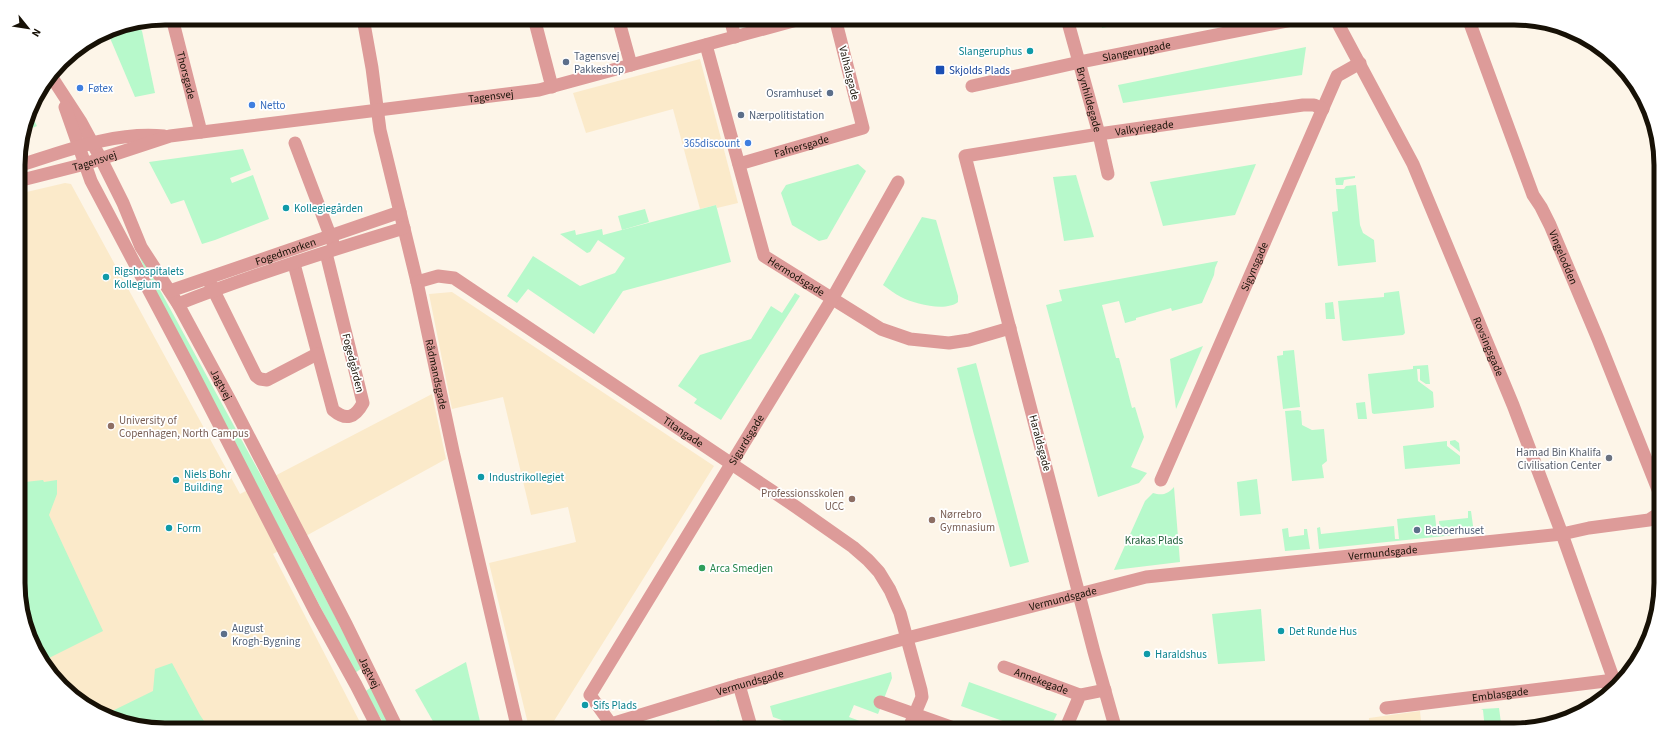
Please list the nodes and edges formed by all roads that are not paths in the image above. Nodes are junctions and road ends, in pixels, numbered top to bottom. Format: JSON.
{"nodes":[{"id":1,"x":174,"y":25,"type":"edge"},
{"id":2,"x":363,"y":25,"type":"edge"},
{"id":3,"x":536,"y":25,"type":"edge"},
{"id":4,"x":620,"y":25,"type":"edge"},
{"id":5,"x":732,"y":25,"type":"edge"},
{"id":6,"x":779,"y":25,"type":"edge"},
{"id":7,"x":837,"y":25,"type":"edge"},
{"id":8,"x":1069,"y":25,"type":"edge"},
{"id":9,"x":1267,"y":25,"type":"edge"},
{"id":10,"x":1339,"y":25,"type":"edge"},
{"id":11,"x":1471,"y":25,"type":"edge"},
{"id":12,"x":735,"y":37,"type":"junction"},
{"id":13,"x":706,"y":45,"type":"junction"},
{"id":14,"x":1080,"y":62,"type":"junction"},
{"id":15,"x":1360,"y":63,"type":"junction"},
{"id":16,"x":631,"y":65,"type":"junction"},
{"id":17,"x":54,"y":81,"type":"edge"},
{"id":18,"x":972,"y":86,"type":"dead end"},
{"id":19,"x":552,"y":87,"type":"junction"},
{"id":20,"x":1323,"y":109,"type":"junction"},
{"id":21,"x":377,"y":110,"type":"junction"},
{"id":22,"x":863,"y":128,"type":"joint"},
{"id":23,"x":201,"y":132,"type":"junction"},
{"id":24,"x":1099,"y":134,"type":"junction"},
{"id":25,"x":170,"y":136,"type":"junction"},
{"id":26,"x":295,"y":143,"type":"dead end"},
{"id":27,"x":93,"y":144,"type":"junction"},
{"id":28,"x":79,"y":148,"type":"junction"},
{"id":29,"x":965,"y":156,"type":"joint"},
{"id":30,"x":101,"y":159,"type":"junction"},
{"id":31,"x":25,"y":164,"type":"edge"},
{"id":32,"x":85,"y":164,"type":"junction"},
{"id":33,"x":739,"y":164,"type":"junction"},
{"id":34,"x":1108,"y":174,"type":"dead end"},
{"id":35,"x":25,"y":180,"type":"edge"},
{"id":36,"x":898,"y":182,"type":"dead end"},
{"id":37,"x":400,"y":212,"type":"junction"},
{"id":38,"x":404,"y":228,"type":"junction"},
{"id":39,"x":330,"y":236,"type":"junction"},
{"id":40,"x":330,"y":251,"type":"junction"},
{"id":41,"x":294,"y":264,"type":"junction"},
{"id":42,"x":208,"y":277,"type":"junction"},
{"id":43,"x":417,"y":282,"type":"junction"},
{"id":44,"x":213,"y":290,"type":"junction"},
{"id":45,"x":170,"y":291,"type":"junction"},
{"id":46,"x":832,"y":299,"type":"junction"},
{"id":47,"x":178,"y":304,"type":"junction"},
{"id":48,"x":1010,"y":328,"type":"junction"},
{"id":49,"x":317,"y":354,"type":"junction"},
{"id":50,"x":732,"y":465,"type":"junction"},
{"id":51,"x":1161,"y":480,"type":"dead end"},
{"id":52,"x":1654,"y":480,"type":"edge"},
{"id":53,"x":1654,"y":517,"type":"edge"},
{"id":54,"x":1562,"y":534,"type":"junction"},
{"id":55,"x":1079,"y":594,"type":"junction"},
{"id":56,"x":907,"y":638,"type":"junction"},
{"id":57,"x":1004,"y":667,"type":"dead end"},
{"id":58,"x":1614,"y":680,"type":"edge"},
{"id":59,"x":1611,"y":683,"type":"edge"},
{"id":60,"x":740,"y":685,"type":"junction"},
{"id":61,"x":1105,"y":690,"type":"junction"},
{"id":62,"x":590,"y":695,"type":"joint"},
{"id":63,"x":1080,"y":695,"type":"junction"},
{"id":64,"x":880,"y":702,"type":"dead end"},
{"id":65,"x":1386,"y":708,"type":"dead end"},
{"id":66,"x":914,"y":714,"type":"junction"},
{"id":67,"x":376,"y":723,"type":"edge"},
{"id":68,"x":395,"y":723,"type":"edge"},
{"id":69,"x":516,"y":723,"type":"edge"},
{"id":70,"x":608,"y":723,"type":"edge"},
{"id":71,"x":623,"y":723,"type":"edge"},
{"id":72,"x":750,"y":723,"type":"edge"},
{"id":73,"x":911,"y":723,"type":"edge"},
{"id":74,"x":939,"y":723,"type":"edge"},
{"id":75,"x":1068,"y":723,"type":"edge"},
{"id":76,"x":1114,"y":723,"type":"edge"}],
"edges":[{"from":1,"to":23,"type":"street","name":"Thorsgade"},
{"from":2,"to":21,"type":"street","name":"Rådmandsgade"},
{"from":3,"to":19,"type":"street"},
{"from":4,"to":16,"type":"street"},
{"from":5,"to":12,"type":"street"},
{"from":6,"to":12,"type":"street","name":"Tagensvej"},
{"from":7,"to":22,"type":"street","name":"Valhalsgade"},
{"from":8,"to":14,"type":"street","name":"Brynhildegade"},
{"from":9,"to":14,"type":"street","name":"Slangerupgade"},
{"from":10,"to":15,"type":"street","name":"Rovsingsgade"},
{"from":11,"to":52,"type":"street","name":"Vingelodden"},
{"from":12,"to":13,"type":"street","name":"Tagensvej"},
{"from":13,"to":16,"type":"street","name":"Tagensvej"},
{"from":13,"to":33,"type":"street","name":"Hermodsgade"},
{"from":14,"to":18,"type":"street","name":"Slangerupgade"},
{"from":14,"to":24,"type":"street","name":"Brynhildegade"},
{"from":15,"to":20,"type":"street","name":"Sigynsgade"},
{"from":15,"to":54,"type":"street","name":"Rovsingsgade"},
{"from":16,"to":19,"type":"street","name":"Tagensvej"},
{"from":17,"to":27,"type":"street","name":"Jagtvej"},
{"from":17,"to":28,"type":"street","name":"Jagtvej"},
{"from":19,"to":21,"type":"street","name":"Tagensvej"},
{"from":20,"to":24,"type":"street","name":"Valkyriegade"},
{"from":20,"to":51,"type":"street","name":"Sigynsgade"},
{"from":21,"to":23,"type":"street","name":"Tagensvej"},
{"from":21,"to":37,"type":"street","name":"Rådmandsgade"},
{"from":22,"to":33,"type":"street","name":"Fafnersgade"},
{"from":23,"to":25,"type":"street","name":"Tagensvej"},
{"from":24,"to":29,"type":"street","name":"Valkyriegade"},
{"from":24,"to":34,"type":"street","name":"Brynhildegade"},
{"from":25,"to":27,"type":"street","name":"Tagensvej"},
{"from":25,"to":30,"type":"street","name":"Tagensvej"},
{"from":26,"to":39,"type":"street"},
{"from":27,"to":28,"type":"street","name":"Tagensvej"},
{"from":27,"to":30,"type":"street","name":"Jagtvej"},
{"from":28,"to":31,"type":"street","name":"Tagensvej"},
{"from":28,"to":32,"type":"street","name":"Jagtvej"},
{"from":29,"to":48,"type":"street","name":"Haraldsgade"},
{"from":30,"to":32,"type":"street","name":"Tagensvej"},
{"from":30,"to":45,"type":"street","name":"Jagtvej"},
{"from":32,"to":35,"type":"street","name":"Tagensvej"},
{"from":32,"to":67,"type":"street","name":"Jagtvej"},
{"from":33,"to":46,"type":"street","name":"Hermodsgade"},
{"from":36,"to":46,"type":"street","name":"Sigurdsgade"},
{"from":37,"to":38,"type":"street","name":"Rådmandsgade"},
{"from":37,"to":39,"type":"street","name":"Fogedmarken"},
{"from":38,"to":40,"type":"street","name":"Fogedmarken"},
{"from":38,"to":43,"type":"street","name":"Rådmandsgade"},
{"from":39,"to":40,"type":"street"},
{"from":39,"to":42,"type":"street","name":"Fogedmarken"},
{"from":40,"to":41,"type":"street","name":"Fogedmarken"},
{"from":40,"to":49,"type":"street","name":"Fogedgården"},
{"from":41,"to":44,"type":"street","name":"Fogedmarken"},
{"from":41,"to":49,"type":"street","name":"Fogedgården"},
{"from":42,"to":44,"type":"street"},
{"from":42,"to":45,"type":"street","name":"Fogedmarken"},
{"from":43,"to":50,"type":"street","name":"Titangade"},
{"from":43,"to":69,"type":"street","name":"Rådmandsgade"},
{"from":44,"to":47,"type":"street","name":"Fogedmarken"},
{"from":44,"to":49,"type":"street"},
{"from":45,"to":47,"type":"street","name":"Jagtvej"},
{"from":46,"to":48,"type":"street","name":"Hermodsgade"},
{"from":46,"to":50,"type":"street","name":"Sigurdsgade"},
{"from":47,"to":68,"type":"street","name":"Jagtvej"},
{"from":48,"to":55,"type":"street","name":"Haraldsgade"},
{"from":50,"to":56,"type":"street","name":"Titangade"},
{"from":50,"to":62,"type":"street","name":"Sigurdsgade"},
{"from":53,"to":54,"type":"street"},
{"from":54,"to":55,"type":"street","name":"Vermundsgade"},
{"from":54,"to":58,"type":"street","name":"Rovsingsgade"},
{"from":55,"to":56,"type":"street","name":"Vermundsgade"},
{"from":55,"to":61,"type":"street","name":"Haraldsgade"},
{"from":56,"to":60,"type":"street","name":"Vermundsgade"},
{"from":56,"to":66,"type":"street","name":"Titangade"},
{"from":57,"to":63,"type":"street","name":"Annekegade"},
{"from":59,"to":65,"type":"street","name":"Emblasgade"},
{"from":60,"to":71,"type":"street","name":"Vermundsgade"},
{"from":60,"to":72,"type":"street"},
{"from":61,"to":63,"type":"street"},
{"from":61,"to":76,"type":"street","name":"Haraldsgade"},
{"from":62,"to":70,"type":"street","name":"Vermundsgade"},
{"from":63,"to":75,"type":"street"},
{"from":64,"to":66,"type":"street"},
{"from":66,"to":73,"type":"street","name":"Titangade"},
{"from":66,"to":74,"type":"street"}]}
